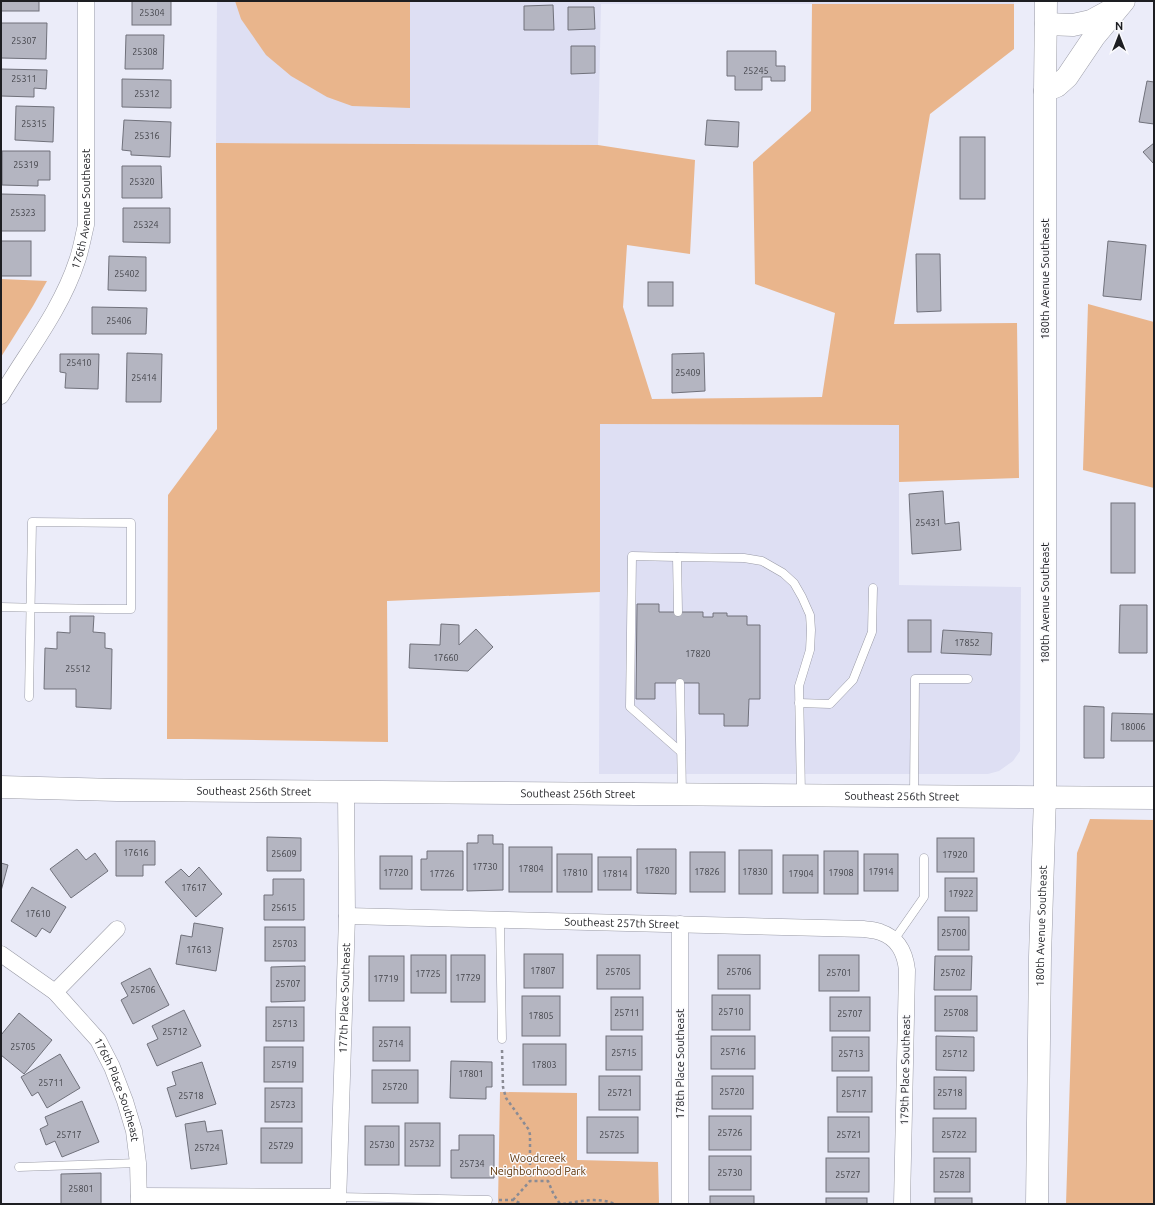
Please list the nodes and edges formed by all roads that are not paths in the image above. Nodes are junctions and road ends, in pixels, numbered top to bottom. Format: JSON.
{"nodes":[{"id":1,"x":86,"y":1,"type":"edge"},
{"id":2,"x":1046,"y":1,"type":"edge"},
{"id":3,"x":1122,"y":4,"type":"edge"},
{"id":4,"x":1046,"y":24,"type":"junction"},
{"id":5,"x":1045,"y":91,"type":"junction"},
{"id":6,"x":1,"y":396,"type":"edge"},
{"id":7,"x":677,"y":557,"type":"junction"},
{"id":8,"x":873,"y":588,"type":"dead end"},
{"id":9,"x":1,"y":607,"type":"edge"},
{"id":10,"x":31,"y":608,"type":"junction"},
{"id":11,"x":678,"y":612,"type":"dead end"},
{"id":12,"x":968,"y":679,"type":"dead end"},
{"id":13,"x":680,"y":683,"type":"dead end"},
{"id":14,"x":29,"y":696,"type":"dead end"},
{"id":15,"x":799,"y":703,"type":"junction"},
{"id":16,"x":681,"y":752,"type":"junction"},
{"id":17,"x":1,"y":787,"type":"edge"},
{"id":18,"x":346,"y":792,"type":"junction"},
{"id":19,"x":682,"y":794,"type":"junction"},
{"id":20,"x":801,"y":795,"type":"junction"},
{"id":21,"x":914,"y":796,"type":"junction"},
{"id":22,"x":1045,"y":796,"type":"junction"},
{"id":23,"x":1154,"y":798,"type":"edge"},
{"id":24,"x":924,"y":858,"type":"dead end"},
{"id":25,"x":347,"y":916,"type":"junction"},
{"id":26,"x":500,"y":920,"type":"junction"},
{"id":27,"x":680,"y":924,"type":"junction"},
{"id":28,"x":117,"y":929,"type":"dead end"},
{"id":29,"x":894,"y":940,"type":"junction"},
{"id":30,"x":1,"y":954,"type":"edge"},
{"id":31,"x":55,"y":992,"type":"junction"},
{"id":32,"x":502,"y":1039,"type":"road end"},
{"id":33,"x":138,"y":1163,"type":"junction"},
{"id":34,"x":19,"y":1167,"type":"dead end"},
{"id":35,"x":139,"y":1200,"type":"edge"},
{"id":36,"x":338,"y":1200,"type":"edge"},
{"id":37,"x":488,"y":1200,"type":"road end"},
{"id":38,"x":680,"y":1204,"type":"edge"},
{"id":39,"x":902,"y":1204,"type":"edge"},
{"id":40,"x":1037,"y":1204,"type":"edge"}],
"edges":[{"from":1,"to":6,"type":"street","name":"176th Avenue Southeast"},
{"from":2,"to":4,"type":"street","name":"180th Avenue Southeast"},
{"from":3,"to":4,"type":"street"},
{"from":3,"to":5,"type":"street"},
{"from":4,"to":5,"type":"street","name":"180th Avenue Southeast"},
{"from":5,"to":22,"type":"street","name":"180th Avenue Southeast"},
{"from":7,"to":11,"type":"lane"},
{"from":7,"to":15,"type":"lane"},
{"from":7,"to":16,"type":"lane"},
{"from":8,"to":15,"type":"lane"},
{"from":9,"to":10,"type":"lane"},
{"from":10,"to":10,"type":"lane"},
{"from":10,"to":14,"type":"lane"},
{"from":12,"to":21,"type":"lane"},
{"from":13,"to":16,"type":"lane"},
{"from":15,"to":20,"type":"lane"},
{"from":16,"to":19,"type":"lane"},
{"from":17,"to":18,"type":"street","name":"Southeast 256th Street"},
{"from":18,"to":19,"type":"street","name":"Southeast 256th Street"},
{"from":18,"to":25,"type":"street","name":"177th Place Southeast"},
{"from":19,"to":20,"type":"street","name":"Southeast 256th Street"},
{"from":20,"to":21,"type":"street","name":"Southeast 256th Street"},
{"from":21,"to":22,"type":"street","name":"Southeast 256th Street"},
{"from":22,"to":23,"type":"street","name":"Southeast 256th Street"},
{"from":22,"to":40,"type":"street","name":"180th Avenue Southeast"},
{"from":24,"to":29,"type":"lane"},
{"from":25,"to":26,"type":"street","name":"Southeast 257th Street"},
{"from":25,"to":36,"type":"street","name":"177th Place Southeast"},
{"from":26,"to":27,"type":"street","name":"Southeast 257th Street"},
{"from":26,"to":32,"type":"lane"},
{"from":27,"to":29,"type":"street","name":"Southeast 257th Street"},
{"from":27,"to":38,"type":"street","name":"178th Place Southeast"},
{"from":28,"to":31,"type":"street"},
{"from":29,"to":39,"type":"street","name":"179th Place Southeast"},
{"from":30,"to":31,"type":"street"},
{"from":31,"to":33,"type":"street","name":"176th Place Southeast"},
{"from":33,"to":34,"type":"lane"},
{"from":33,"to":35,"type":"street","name":"176th Place Southeast"},
{"from":35,"to":36,"type":"street"},
{"from":36,"to":37,"type":"lane"}]}
